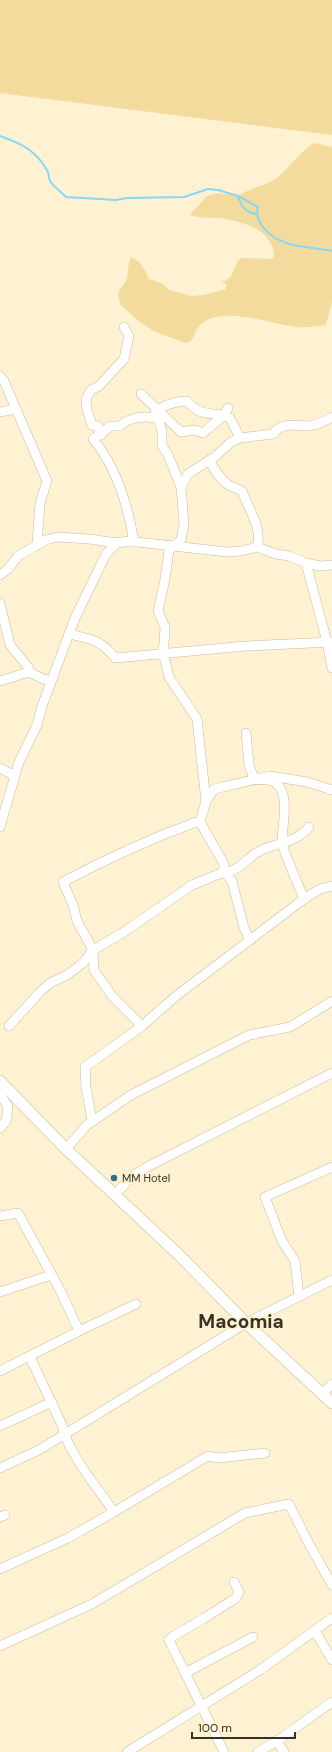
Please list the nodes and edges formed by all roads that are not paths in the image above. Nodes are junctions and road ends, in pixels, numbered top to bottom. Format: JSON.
{"nodes":[{"id":1,"x":124,"y":328,"type":"dead end"},
{"id":2,"x":0,"y":376,"type":"edge"},
{"id":3,"x":141,"y":394,"type":"dead end"},
{"id":4,"x":16,"y":409,"type":"junction"},
{"id":5,"x":0,"y":412,"type":"edge"},
{"id":6,"x":226,"y":412,"type":"junction"},
{"id":7,"x":155,"y":413,"type":"junction"},
{"id":8,"x":332,"y":417,"type":"edge"},
{"id":9,"x":101,"y":435,"type":"junction"},
{"id":10,"x":240,"y":438,"type":"junction"},
{"id":11,"x":209,"y":460,"type":"junction"},
{"id":12,"x":181,"y":487,"type":"junction"},
{"id":13,"x":134,"y":542,"type":"junction"},
{"id":14,"x":117,"y":543,"type":"junction"},
{"id":15,"x":37,"y":545,"type":"junction"},
{"id":16,"x":173,"y":546,"type":"junction"},
{"id":17,"x":257,"y":547,"type":"junction"},
{"id":18,"x":306,"y":563,"type":"junction"},
{"id":19,"x":332,"y":565,"type":"edge"},
{"id":20,"x":0,"y":575,"type":"edge"},
{"id":21,"x":0,"y":608,"type":"edge"},
{"id":22,"x":69,"y":634,"type":"junction"},
{"id":23,"x":330,"y":642,"type":"edge"},
{"id":24,"x":162,"y":654,"type":"junction"},
{"id":25,"x":332,"y":668,"type":"edge"},
{"id":26,"x":29,"y":672,"type":"junction"},
{"id":27,"x":52,"y":680,"type":"junction"},
{"id":28,"x":0,"y":682,"type":"edge"},
{"id":29,"x":246,"y":733,"type":"dead end"},
{"id":30,"x":0,"y":768,"type":"edge"},
{"id":31,"x":15,"y":776,"type":"junction"},
{"id":32,"x":254,"y":779,"type":"junction"},
{"id":33,"x":332,"y":790,"type":"edge"},
{"id":34,"x":206,"y":801,"type":"junction"},
{"id":35,"x":200,"y":822,"type":"junction"},
{"id":36,"x":0,"y":827,"type":"edge"},
{"id":37,"x":309,"y":827,"type":"dead end"},
{"id":38,"x":282,"y":843,"type":"junction"},
{"id":39,"x":224,"y":872,"type":"junction"},
{"id":40,"x":332,"y":886,"type":"edge"},
{"id":41,"x":304,"y":899,"type":"junction"},
{"id":42,"x":250,"y":940,"type":"junction"},
{"id":43,"x":93,"y":950,"type":"junction"},
{"id":44,"x":332,"y":1002,"type":"edge"},
{"id":45,"x":8,"y":1026,"type":"dead end"},
{"id":46,"x":142,"y":1026,"type":"junction"},
{"id":47,"x":332,"y":1073,"type":"edge"},
{"id":48,"x":0,"y":1080,"type":"edge"},
{"id":49,"x":0,"y":1094,"type":"edge"},
{"id":50,"x":92,"y":1121,"type":"junction"},
{"id":51,"x":0,"y":1128,"type":"edge"},
{"id":52,"x":66,"y":1149,"type":"junction"},
{"id":53,"x":332,"y":1167,"type":"edge"},
{"id":54,"x":115,"y":1195,"type":"junction"},
{"id":55,"x":0,"y":1216,"type":"edge"},
{"id":56,"x":51,"y":1275,"type":"junction"},
{"id":57,"x":332,"y":1280,"type":"edge"},
{"id":58,"x":0,"y":1292,"type":"edge"},
{"id":59,"x":298,"y":1297,"type":"junction"},
{"id":60,"x":136,"y":1304,"type":"dead end"},
{"id":61,"x":246,"y":1323,"type":"junction"},
{"id":62,"x":79,"y":1331,"type":"junction"},
{"id":63,"x":30,"y":1356,"type":"junction"},
{"id":64,"x":0,"y":1371,"type":"edge"},
{"id":65,"x":332,"y":1384,"type":"edge"},
{"id":66,"x":322,"y":1394,"type":"junction"},
{"id":67,"x":52,"y":1402,"type":"junction"},
{"id":68,"x":332,"y":1404,"type":"edge"},
{"id":69,"x":0,"y":1426,"type":"edge"},
{"id":70,"x":64,"y":1434,"type":"junction"},
{"id":71,"x":265,"y":1453,"type":"dead end"},
{"id":72,"x":0,"y":1468,"type":"edge"},
{"id":73,"x":114,"y":1512,"type":"junction"},
{"id":74,"x":0,"y":1569,"type":"edge"},
{"id":75,"x":234,"y":1582,"type":"dead end"},
{"id":76,"x":332,"y":1585,"type":"edge"},
{"id":77,"x":332,"y":1618,"type":"edge"},
{"id":78,"x":315,"y":1631,"type":"junction"},
{"id":79,"x":253,"y":1637,"type":"dead end"},
{"id":80,"x":0,"y":1646,"type":"edge"},
{"id":81,"x":332,"y":1660,"type":"edge"},
{"id":82,"x":185,"y":1673,"type":"junction"},
{"id":83,"x":332,"y":1702,"type":"edge"},
{"id":84,"x":202,"y":1706,"type":"junction"},
{"id":85,"x":277,"y":1741,"type":"junction"},
{"id":86,"x":127,"y":1752,"type":"edge"},
{"id":87,"x":224,"y":1752,"type":"edge"},
{"id":88,"x":258,"y":1752,"type":"edge"},
{"id":89,"x":284,"y":1752,"type":"edge"}],
"edges":[{"from":1,"to":9,"type":"street"},
{"from":2,"to":4,"type":"street"},
{"from":3,"to":7,"type":"street"},
{"from":4,"to":5,"type":"street"},
{"from":4,"to":15,"type":"street"},
{"from":6,"to":7,"type":"street"},
{"from":6,"to":7,"type":"street"},
{"from":6,"to":10,"type":"street"},
{"from":7,"to":9,"type":"street"},
{"from":7,"to":12,"type":"street"},
{"from":8,"to":10,"type":"street"},
{"from":9,"to":13,"type":"street"},
{"from":10,"to":11,"type":"street"},
{"from":11,"to":12,"type":"street"},
{"from":11,"to":17,"type":"street"},
{"from":12,"to":16,"type":"street"},
{"from":13,"to":14,"type":"street"},
{"from":13,"to":16,"type":"street"},
{"from":14,"to":15,"type":"street"},
{"from":14,"to":22,"type":"street"},
{"from":15,"to":20,"type":"street"},
{"from":16,"to":17,"type":"street"},
{"from":16,"to":24,"type":"street"},
{"from":17,"to":18,"type":"street"},
{"from":18,"to":19,"type":"street"},
{"from":18,"to":23,"type":"street"},
{"from":21,"to":26,"type":"street"},
{"from":22,"to":24,"type":"street"},
{"from":22,"to":27,"type":"street"},
{"from":23,"to":24,"type":"street"},
{"from":23,"to":25,"type":"street"},
{"from":24,"to":34,"type":"street"},
{"from":26,"to":27,"type":"street"},
{"from":26,"to":28,"type":"street"},
{"from":27,"to":31,"type":"street"},
{"from":29,"to":32,"type":"street"},
{"from":30,"to":31,"type":"street"},
{"from":31,"to":36,"type":"street"},
{"from":32,"to":33,"type":"street"},
{"from":32,"to":34,"type":"street"},
{"from":32,"to":38,"type":"street"},
{"from":34,"to":35,"type":"street"},
{"from":35,"to":39,"type":"street"},
{"from":35,"to":43,"type":"street"},
{"from":37,"to":38,"type":"street"},
{"from":38,"to":39,"type":"street"},
{"from":38,"to":41,"type":"street"},
{"from":39,"to":42,"type":"street"},
{"from":39,"to":43,"type":"street"},
{"from":40,"to":41,"type":"street"},
{"from":41,"to":42,"type":"street"},
{"from":42,"to":46,"type":"street"},
{"from":43,"to":45,"type":"street"},
{"from":43,"to":46,"type":"street"},
{"from":44,"to":50,"type":"street"},
{"from":46,"to":50,"type":"street"},
{"from":47,"to":54,"type":"street"},
{"from":48,"to":52,"type":"main road"},
{"from":49,"to":51,"type":"street"},
{"from":50,"to":52,"type":"street"},
{"from":52,"to":54,"type":"main road"},
{"from":53,"to":59,"type":"street"},
{"from":54,"to":61,"type":"main road"},
{"from":55,"to":56,"type":"street"},
{"from":56,"to":58,"type":"street"},
{"from":56,"to":62,"type":"street"},
{"from":57,"to":59,"type":"street"},
{"from":59,"to":61,"type":"street"},
{"from":60,"to":62,"type":"street"},
{"from":61,"to":66,"type":"main road"},
{"from":61,"to":70,"type":"street"},
{"from":62,"to":63,"type":"street"},
{"from":63,"to":64,"type":"street"},
{"from":63,"to":67,"type":"street"},
{"from":65,"to":66,"type":"street"},
{"from":66,"to":68,"type":"main road"},
{"from":67,"to":69,"type":"street"},
{"from":67,"to":70,"type":"street"},
{"from":70,"to":72,"type":"street"},
{"from":70,"to":73,"type":"street"},
{"from":71,"to":73,"type":"street"},
{"from":73,"to":74,"type":"street"},
{"from":75,"to":82,"type":"street"},
{"from":76,"to":80,"type":"street"},
{"from":77,"to":78,"type":"street"},
{"from":78,"to":81,"type":"street"},
{"from":78,"to":84,"type":"street"},
{"from":79,"to":82,"type":"street"},
{"from":82,"to":84,"type":"street"},
{"from":83,"to":85,"type":"street"},
{"from":84,"to":86,"type":"street"},
{"from":84,"to":87,"type":"street"},
{"from":85,"to":88,"type":"street"},
{"from":85,"to":89,"type":"street"}]}
